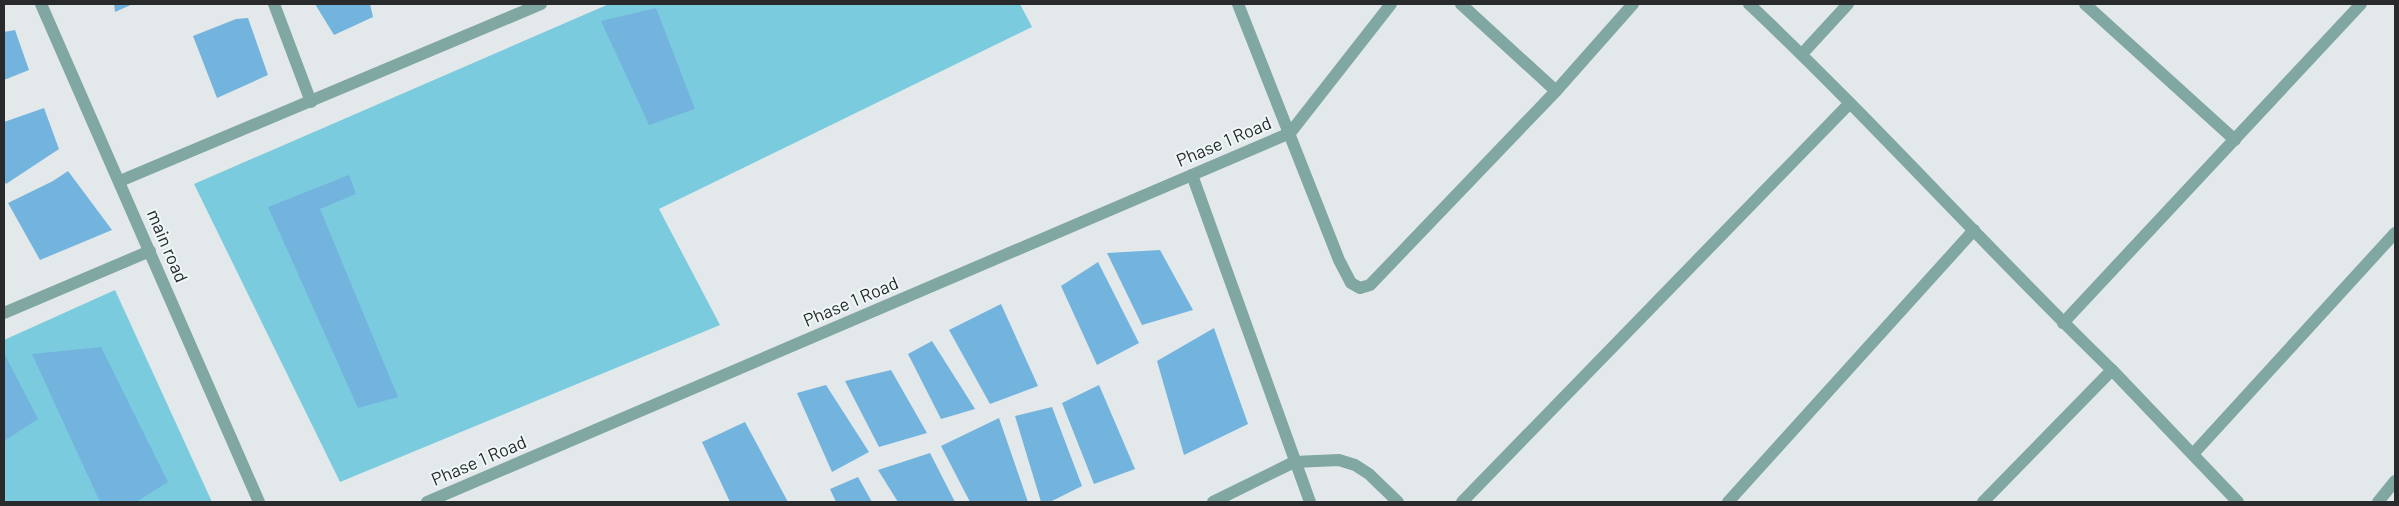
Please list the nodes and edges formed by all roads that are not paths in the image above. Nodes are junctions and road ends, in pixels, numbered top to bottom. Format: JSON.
{"nodes":[{"id":1,"x":41,"y":4,"type":"edge"},
{"id":2,"x":274,"y":4,"type":"edge"},
{"id":3,"x":541,"y":4,"type":"edge"},
{"id":4,"x":1238,"y":4,"type":"edge"},
{"id":5,"x":1391,"y":4,"type":"edge"},
{"id":6,"x":1461,"y":4,"type":"edge"},
{"id":7,"x":1634,"y":4,"type":"edge"},
{"id":8,"x":1749,"y":4,"type":"edge"},
{"id":9,"x":1848,"y":4,"type":"edge"},
{"id":10,"x":2085,"y":4,"type":"edge"},
{"id":11,"x":2361,"y":4,"type":"edge"},
{"id":12,"x":1802,"y":54,"type":"junction"},
{"id":13,"x":1556,"y":91,"type":"junction"},
{"id":14,"x":311,"y":102,"type":"junction"},
{"id":15,"x":1849,"y":104,"type":"junction"},
{"id":16,"x":1290,"y":133,"type":"junction"},
{"id":17,"x":2236,"y":140,"type":"junction"},
{"id":18,"x":1192,"y":175,"type":"junction"},
{"id":19,"x":120,"y":181,"type":"junction"},
{"id":20,"x":1974,"y":230,"type":"junction"},
{"id":21,"x":2395,"y":234,"type":"edge"},
{"id":22,"x":150,"y":250,"type":"junction"},
{"id":23,"x":4,"y":313,"type":"edge"},
{"id":24,"x":2063,"y":323,"type":"junction"},
{"id":25,"x":2112,"y":370,"type":"junction"},
{"id":26,"x":2193,"y":454,"type":"junction"},
{"id":27,"x":1294,"y":462,"type":"junction"},
{"id":28,"x":2395,"y":481,"type":"edge"},
{"id":29,"x":259,"y":502,"type":"edge"},
{"id":30,"x":427,"y":502,"type":"edge"},
{"id":31,"x":1213,"y":502,"type":"edge"},
{"id":32,"x":1310,"y":502,"type":"edge"},
{"id":33,"x":1398,"y":502,"type":"edge"},
{"id":34,"x":1462,"y":502,"type":"edge"},
{"id":35,"x":1728,"y":502,"type":"edge"},
{"id":36,"x":1983,"y":502,"type":"edge"},
{"id":37,"x":2238,"y":502,"type":"edge"},
{"id":38,"x":2378,"y":502,"type":"edge"}],
"edges":[{"from":1,"to":19,"type":"street","name":"main road"},
{"from":2,"to":14,"type":"street"},
{"from":3,"to":14,"type":"street"},
{"from":4,"to":16,"type":"street"},
{"from":5,"to":16,"type":"street"},
{"from":6,"to":13,"type":"street"},
{"from":7,"to":13,"type":"street"},
{"from":8,"to":12,"type":"street"},
{"from":9,"to":12,"type":"street"},
{"from":10,"to":17,"type":"street"},
{"from":11,"to":17,"type":"street"},
{"from":12,"to":15,"type":"street"},
{"from":13,"to":16,"type":"street"},
{"from":14,"to":19,"type":"street"},
{"from":15,"to":20,"type":"street"},
{"from":15,"to":34,"type":"street"},
{"from":16,"to":18,"type":"street","name":"Phase 1 Road"},
{"from":17,"to":24,"type":"street"},
{"from":18,"to":27,"type":"street"},
{"from":18,"to":30,"type":"street","name":"Phase 1 Road"},
{"from":19,"to":22,"type":"street","name":"main road"},
{"from":20,"to":24,"type":"street"},
{"from":20,"to":35,"type":"street"},
{"from":21,"to":26,"type":"street"},
{"from":22,"to":23,"type":"street"},
{"from":22,"to":29,"type":"street","name":"main road"},
{"from":24,"to":25,"type":"street"},
{"from":25,"to":26,"type":"street"},
{"from":25,"to":36,"type":"street"},
{"from":26,"to":37,"type":"street"},
{"from":27,"to":31,"type":"street"},
{"from":27,"to":32,"type":"street"},
{"from":27,"to":33,"type":"street"},
{"from":28,"to":38,"type":"street"}]}
